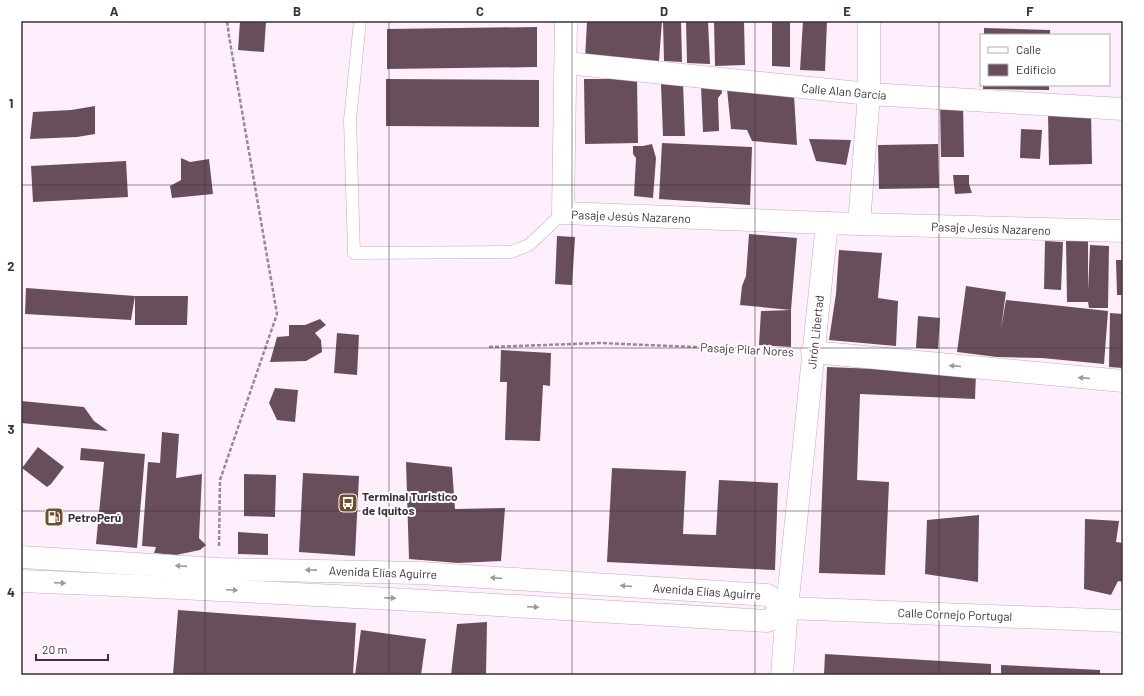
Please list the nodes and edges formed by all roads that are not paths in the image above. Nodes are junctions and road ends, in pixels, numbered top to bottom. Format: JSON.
{"nodes":[{"id":1,"x":360,"y":21,"type":"edge"},
{"id":2,"x":566,"y":21,"type":"edge"},
{"id":3,"x":869,"y":21,"type":"edge"},
{"id":4,"x":566,"y":63,"type":"junction"},
{"id":5,"x":870,"y":94,"type":"junction"},
{"id":6,"x":1123,"y":109,"type":"edge"},
{"id":7,"x":563,"y":213,"type":"junction"},
{"id":8,"x":826,"y":223,"type":"junction"},
{"id":9,"x":859,"y":224,"type":"junction"},
{"id":10,"x":1123,"y":231,"type":"edge"},
{"id":11,"x":812,"y":352,"type":"junction"},
{"id":12,"x":1123,"y":382,"type":"edge"},
{"id":13,"x":21,"y":557,"type":"edge"},
{"id":14,"x":362,"y":571,"type":"junction"},
{"id":15,"x":21,"y":581,"type":"edge"},
{"id":16,"x":361,"y":597,"type":"junction"},
{"id":17,"x":787,"y":608,"type":"junction"},
{"id":18,"x":1123,"y":621,"type":"edge"},
{"id":19,"x":782,"y":675,"type":"edge"}],
"edges":[{"from":1,"to":7,"type":"lane","name":"Pasaje Jesús Nazareno"},
{"from":2,"to":4,"type":"street"},
{"from":3,"to":5,"type":"street"},
{"from":4,"to":5,"type":"street","name":"Calle Alan García"},
{"from":4,"to":7,"type":"street"},
{"from":5,"to":6,"type":"street","name":"Calle Alan García"},
{"from":5,"to":9,"type":"street"},
{"from":7,"to":8,"type":"street","name":"Pasaje Jesús Nazareno"},
{"from":8,"to":9,"type":"street"},
{"from":8,"to":11,"type":"street","name":"Jirón Libertad"},
{"from":9,"to":10,"type":"street","name":"Pasaje Jesús Nazareno"},
{"from":12,"to":11,"type":"street","one_way":true},
{"from":11,"to":17,"type":"street","name":"Jirón Libertad"},
{"from":14,"to":13,"type":"street","name":"Avenida Elías Aguirre","one_way":true},
{"from":14,"to":16,"type":"street"},
{"from":17,"to":14,"type":"street","name":"Avenida Elías Aguirre","one_way":true},
{"from":15,"to":16,"type":"street","name":"Avenida Elías Aguirre","one_way":true},
{"from":16,"to":17,"type":"street","name":"Avenida Elías Aguirre","one_way":true},
{"from":17,"to":18,"type":"street","name":"Calle Cornejo Portugal"},
{"from":17,"to":19,"type":"street","name":"Jirón Libertad"}]}
